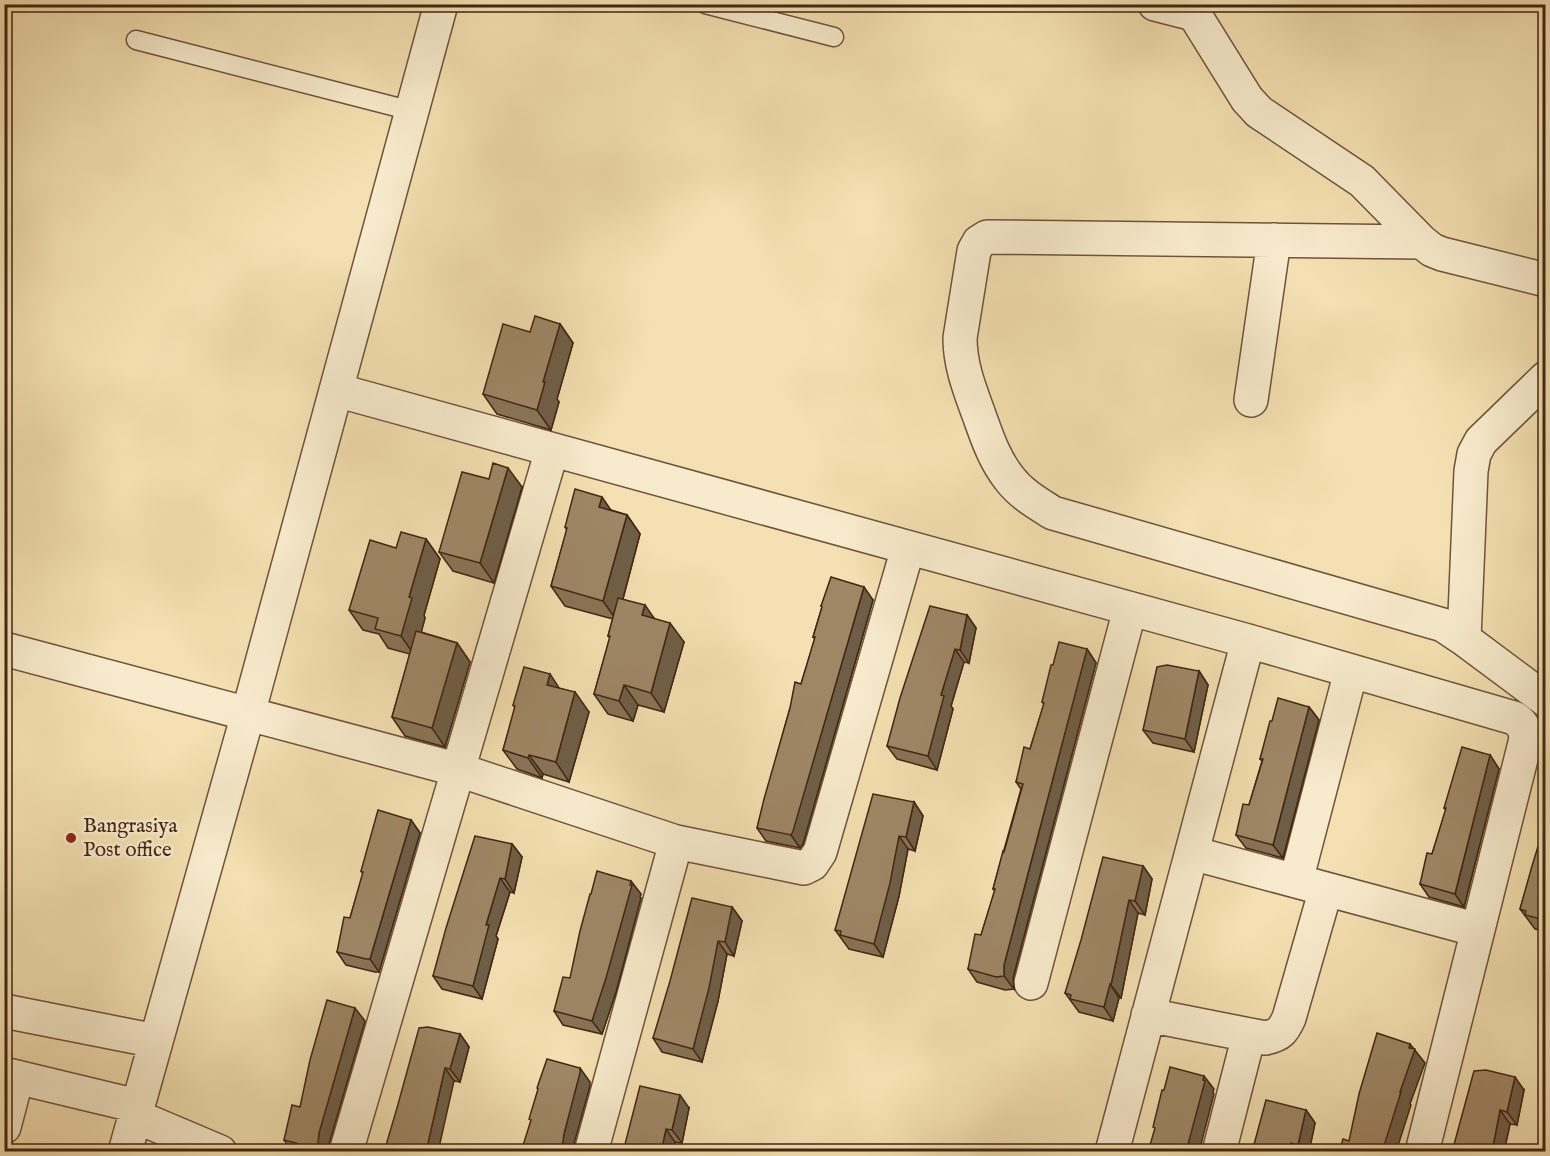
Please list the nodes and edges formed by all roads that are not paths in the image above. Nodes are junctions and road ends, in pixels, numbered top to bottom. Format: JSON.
{"nodes":[{"id":1,"x":441,"y":4,"type":"edge"},
{"id":2,"x":705,"y":4,"type":"edge"},
{"id":3,"x":1155,"y":4,"type":"edge"},
{"id":4,"x":1191,"y":9,"type":"edge"},
{"id":5,"x":834,"y":37,"type":"dead end"},
{"id":6,"x":136,"y":40,"type":"dead end"},
{"id":7,"x":412,"y":111,"type":"junction"},
{"id":8,"x":1274,"y":240,"type":"junction"},
{"id":9,"x":1422,"y":242,"type":"junction"},
{"id":10,"x":1545,"y":280,"type":"edge"},
{"id":11,"x":1545,"y":378,"type":"edge"},
{"id":12,"x":336,"y":390,"type":"junction"},
{"id":13,"x":1251,"y":400,"type":"dead end"},
{"id":14,"x":552,"y":450,"type":"junction"},
{"id":15,"x":908,"y":548,"type":"junction"},
{"id":16,"x":1130,"y":609,"type":"junction"},
{"id":17,"x":1464,"y":639,"type":"junction"},
{"id":18,"x":1248,"y":641,"type":"junction"},
{"id":19,"x":4,"y":649,"type":"edge"},
{"id":20,"x":1352,"y":671,"type":"junction"},
{"id":21,"x":1545,"y":700,"type":"edge"},
{"id":22,"x":248,"y":714,"type":"junction"},
{"id":23,"x":459,"y":770,"type":"junction"},
{"id":24,"x":676,"y":842,"type":"junction"},
{"id":25,"x":1192,"y":853,"type":"junction"},
{"id":26,"x":1311,"y":885,"type":"junction"},
{"id":27,"x":1478,"y":930,"type":"junction"},
{"id":28,"x":1031,"y":983,"type":"dead end"},
{"id":29,"x":4,"y":1011,"type":"edge"},
{"id":30,"x":1148,"y":1015,"type":"junction"},
{"id":31,"x":1249,"y":1035,"type":"junction"},
{"id":32,"x":156,"y":1041,"type":"junction"},
{"id":33,"x":11,"y":1076,"type":"edge"},
{"id":34,"x":136,"y":1111,"type":"junction"},
{"id":35,"x":4,"y":1127,"type":"edge"},
{"id":36,"x":125,"y":1152,"type":"edge"},
{"id":37,"x":220,"y":1152,"type":"edge"},
{"id":38,"x":346,"y":1152,"type":"edge"},
{"id":39,"x":591,"y":1152,"type":"edge"},
{"id":40,"x":1112,"y":1152,"type":"edge"},
{"id":41,"x":1219,"y":1152,"type":"edge"},
{"id":42,"x":1422,"y":1152,"type":"edge"}],
"edges":[{"from":1,"to":7,"type":"street"},
{"from":2,"to":5,"type":"lane"},
{"from":3,"to":4,"type":"street"},
{"from":4,"to":9,"type":"street"},
{"from":6,"to":7,"type":"lane"},
{"from":7,"to":12,"type":"street"},
{"from":8,"to":9,"type":"street"},
{"from":8,"to":13,"type":"street"},
{"from":8,"to":17,"type":"street"},
{"from":9,"to":10,"type":"street"},
{"from":11,"to":17,"type":"street"},
{"from":12,"to":14,"type":"street"},
{"from":12,"to":22,"type":"street"},
{"from":14,"to":15,"type":"street"},
{"from":14,"to":23,"type":"street"},
{"from":15,"to":16,"type":"street"},
{"from":15,"to":24,"type":"street"},
{"from":16,"to":18,"type":"street"},
{"from":16,"to":28,"type":"street"},
{"from":17,"to":21,"type":"street"},
{"from":18,"to":20,"type":"street"},
{"from":18,"to":25,"type":"street"},
{"from":19,"to":22,"type":"street"},
{"from":20,"to":26,"type":"street"},
{"from":20,"to":27,"type":"street"},
{"from":22,"to":23,"type":"street"},
{"from":22,"to":32,"type":"street"},
{"from":23,"to":24,"type":"street"},
{"from":23,"to":38,"type":"street"},
{"from":24,"to":39,"type":"street"},
{"from":25,"to":26,"type":"street"},
{"from":25,"to":30,"type":"street"},
{"from":26,"to":27,"type":"street"},
{"from":26,"to":31,"type":"street"},
{"from":27,"to":42,"type":"street"},
{"from":29,"to":32,"type":"street"},
{"from":30,"to":31,"type":"street"},
{"from":30,"to":40,"type":"street"},
{"from":31,"to":41,"type":"street"},
{"from":32,"to":34,"type":"street"},
{"from":33,"to":34,"type":"street"},
{"from":33,"to":35,"type":"street"},
{"from":34,"to":36,"type":"street"},
{"from":34,"to":37,"type":"street"}]}
